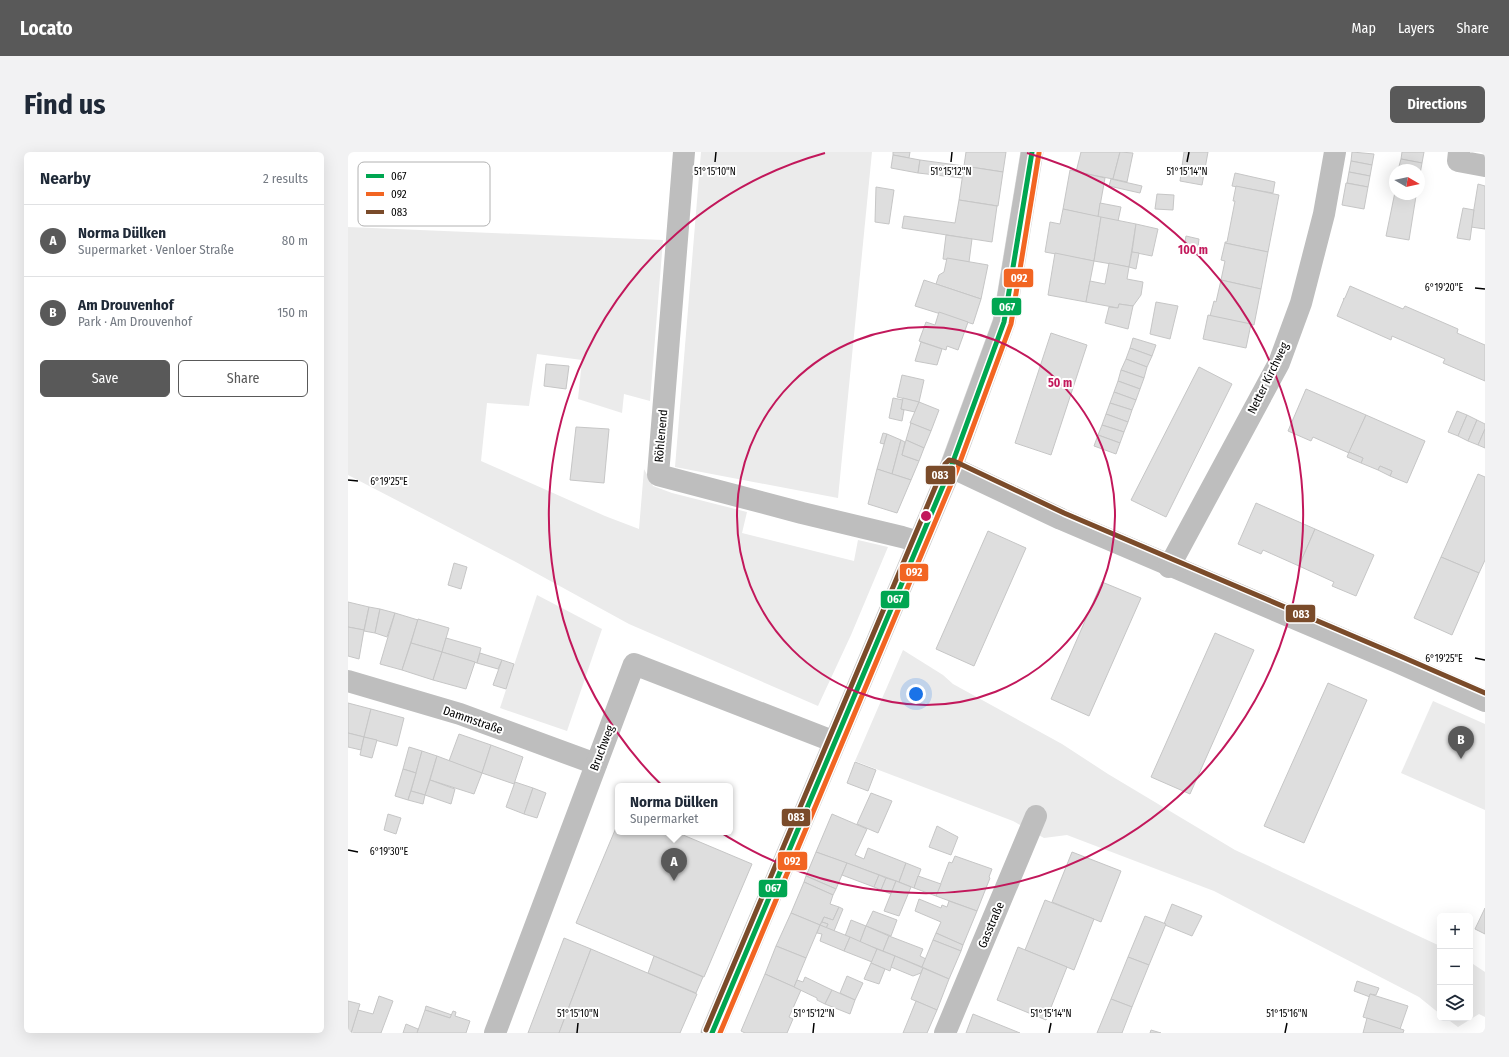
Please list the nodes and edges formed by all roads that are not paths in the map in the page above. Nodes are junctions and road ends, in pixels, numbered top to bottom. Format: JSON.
{"nodes":[{"id":1,"x":684,"y":152,"type":"edge"},
{"id":2,"x":1032,"y":152,"type":"edge"},
{"id":3,"x":1335,"y":152,"type":"edge"},
{"id":4,"x":1459,"y":152,"type":"edge"},
{"id":5,"x":1485,"y":166,"type":"edge"},
{"id":6,"x":951,"y":467,"type":"junction"},
{"id":7,"x":919,"y":542,"type":"junction"},
{"id":8,"x":1169,"y":566,"type":"junction"},
{"id":9,"x":348,"y":681,"type":"edge"},
{"id":10,"x":1485,"y":701,"type":"edge"},
{"id":11,"x":835,"y":742,"type":"junction"},
{"id":12,"x":596,"y":764,"type":"junction"},
{"id":13,"x":1036,"y":816,"type":"dead end"},
{"id":14,"x":495,"y":1033,"type":"edge"},
{"id":15,"x":712,"y":1033,"type":"edge"},
{"id":16,"x":945,"y":1033,"type":"edge"}],
"edges":[{"from":1,"to":7,"type":"street","name":"Röhlenend"},
{"from":2,"to":6,"type":"street"},
{"from":3,"to":8,"type":"street","name":"Netter Kirchweg"},
{"from":4,"to":5,"type":"street"},
{"from":6,"to":7,"type":"street"},
{"from":6,"to":8,"type":"street"},
{"from":7,"to":11,"type":"street"},
{"from":8,"to":10,"type":"street"},
{"from":9,"to":12,"type":"street","name":"Dammstraße"},
{"from":11,"to":12,"type":"street","name":"Bruchweg"},
{"from":11,"to":15,"type":"street"},
{"from":12,"to":14,"type":"street","name":"Bruchweg"},
{"from":13,"to":16,"type":"street","name":"Gasstraße"}]}
